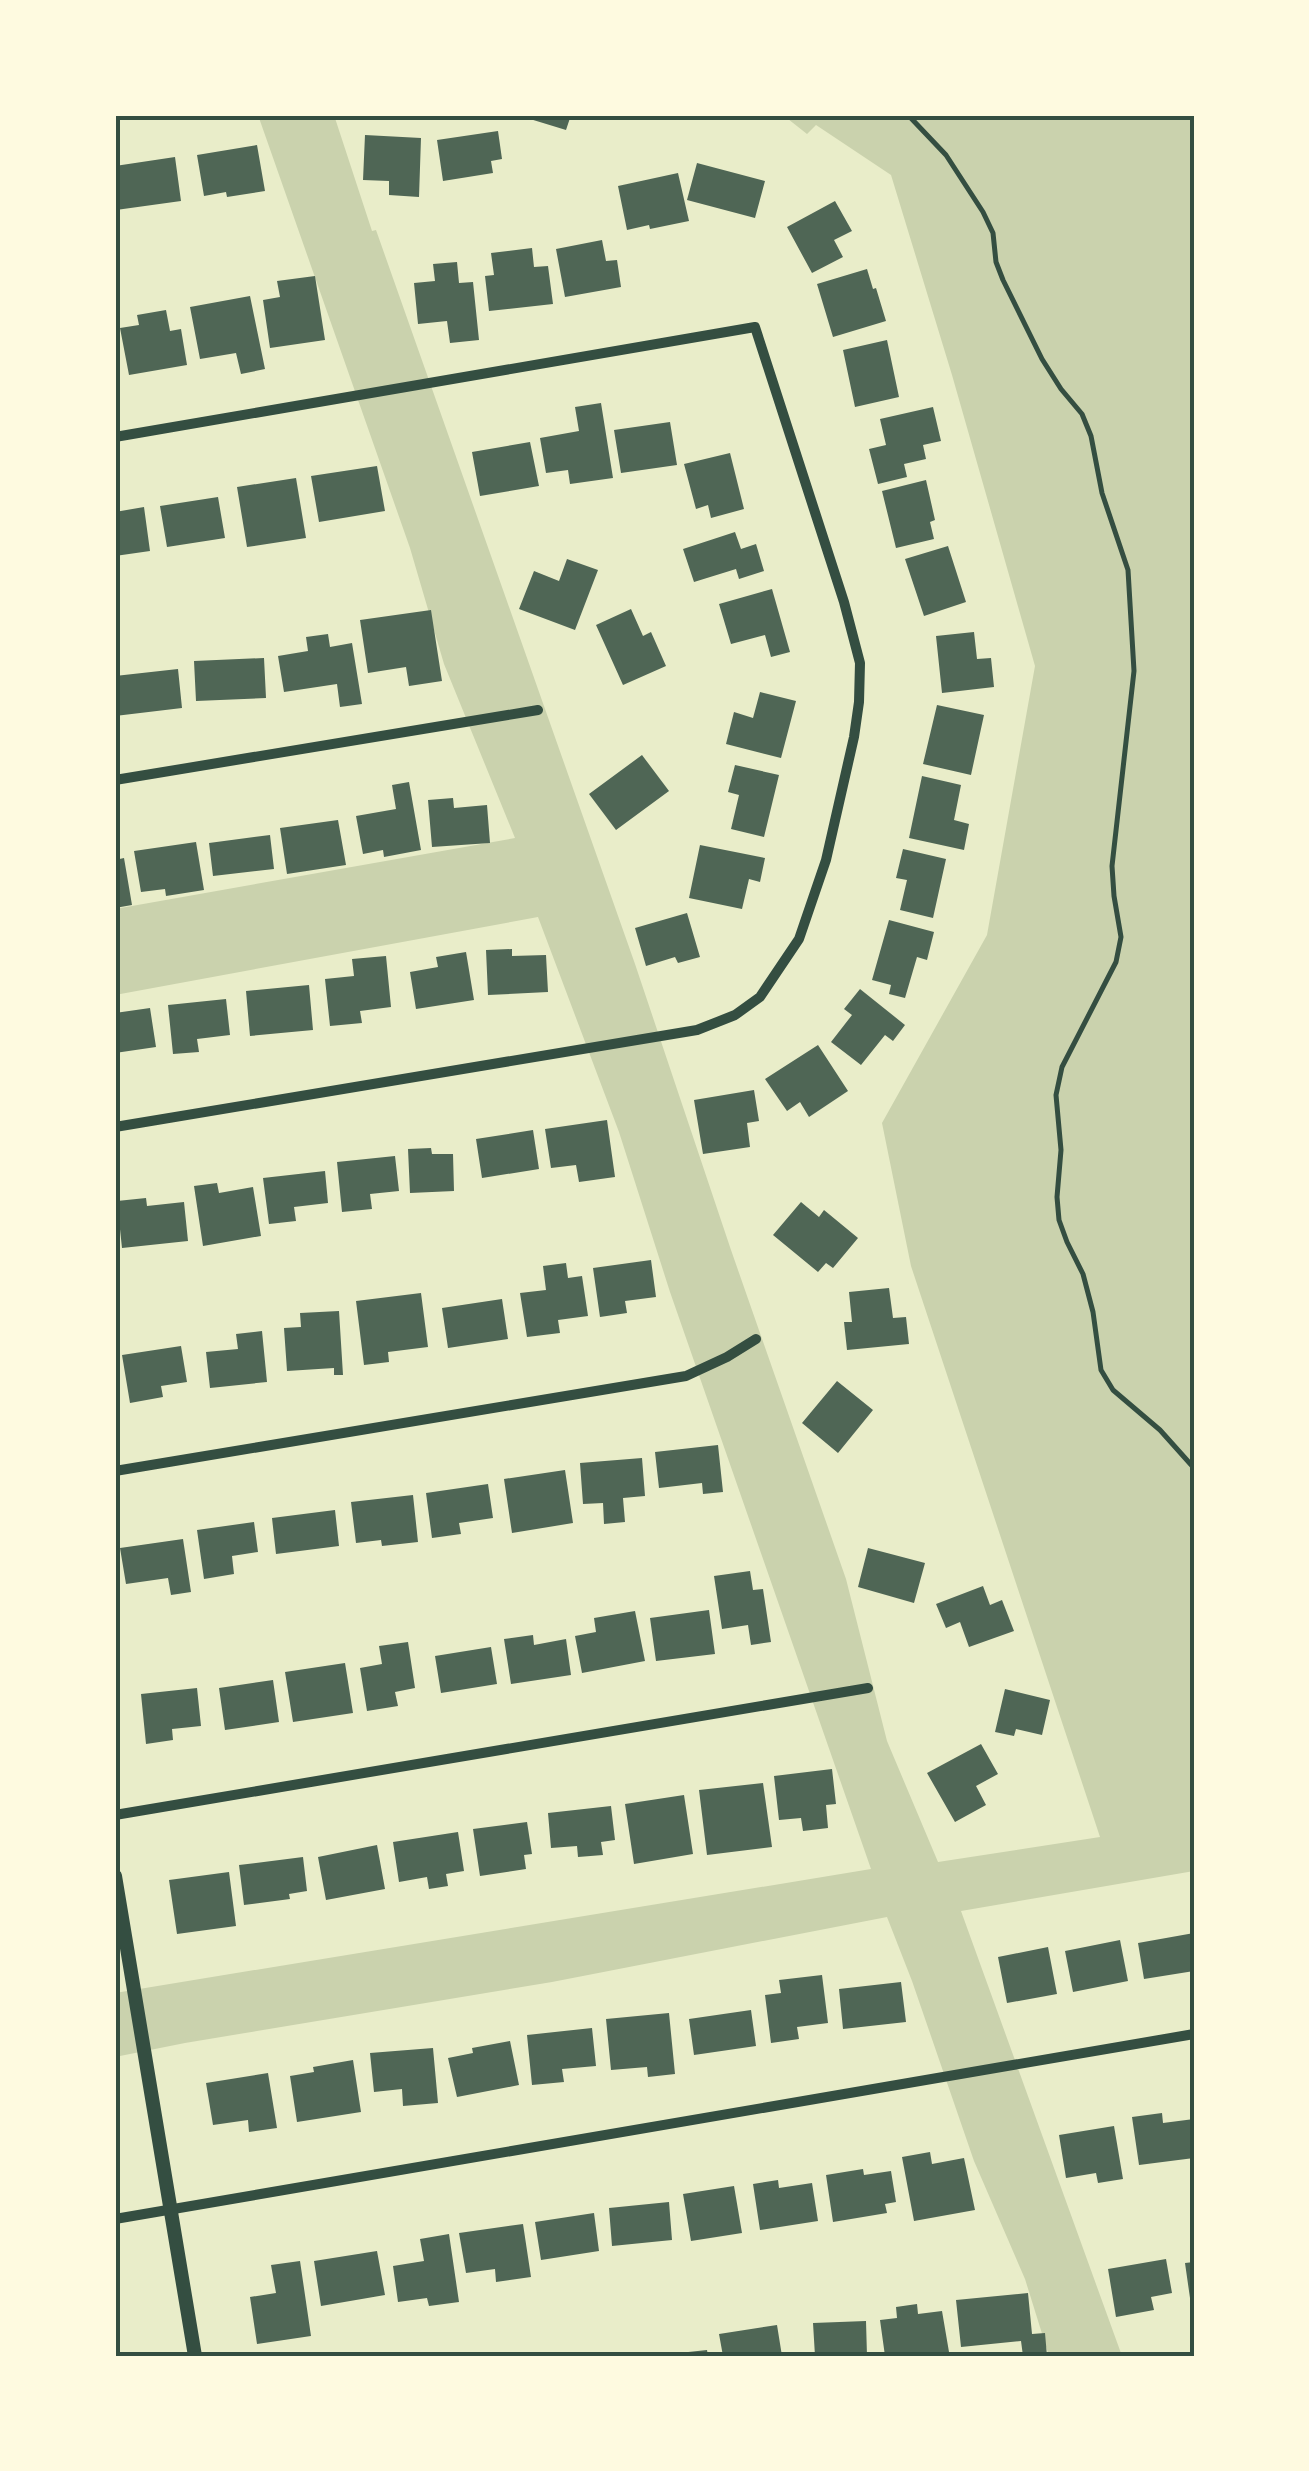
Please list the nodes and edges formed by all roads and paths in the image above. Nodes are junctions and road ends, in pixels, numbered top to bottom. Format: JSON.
{"nodes":[{"id":1,"x":908,"y":115,"type":"edge"},
{"id":2,"x":115,"y":437,"type":"edge"},
{"id":3,"x":538,"y":710,"type":"dead end"},
{"id":4,"x":115,"y":780,"type":"edge"},
{"id":5,"x":115,"y":1127,"type":"edge"},
{"id":6,"x":756,"y":1338,"type":"dead end"},
{"id":7,"x":1194,"y":1468,"type":"edge"},
{"id":8,"x":115,"y":1471,"type":"edge"},
{"id":9,"x":868,"y":1688,"type":"dead end"},
{"id":10,"x":115,"y":1815,"type":"edge"},
{"id":11,"x":115,"y":1876,"type":"edge"},
{"id":12,"x":1194,"y":2034,"type":"edge"},
{"id":13,"x":170,"y":2209,"type":"junction"},
{"id":14,"x":115,"y":2219,"type":"edge"},
{"id":15,"x":195,"y":2356,"type":"edge"}],
"edges":[{"from":1,"to":7,"type":"path"},
{"from":2,"to":5,"type":"street"},
{"from":3,"to":4,"type":"street"},
{"from":6,"to":8,"type":"street"},
{"from":9,"to":10,"type":"street"},
{"from":11,"to":13,"type":"street"},
{"from":12,"to":13,"type":"street"},
{"from":13,"to":14,"type":"street"},
{"from":13,"to":15,"type":"street"}]}
